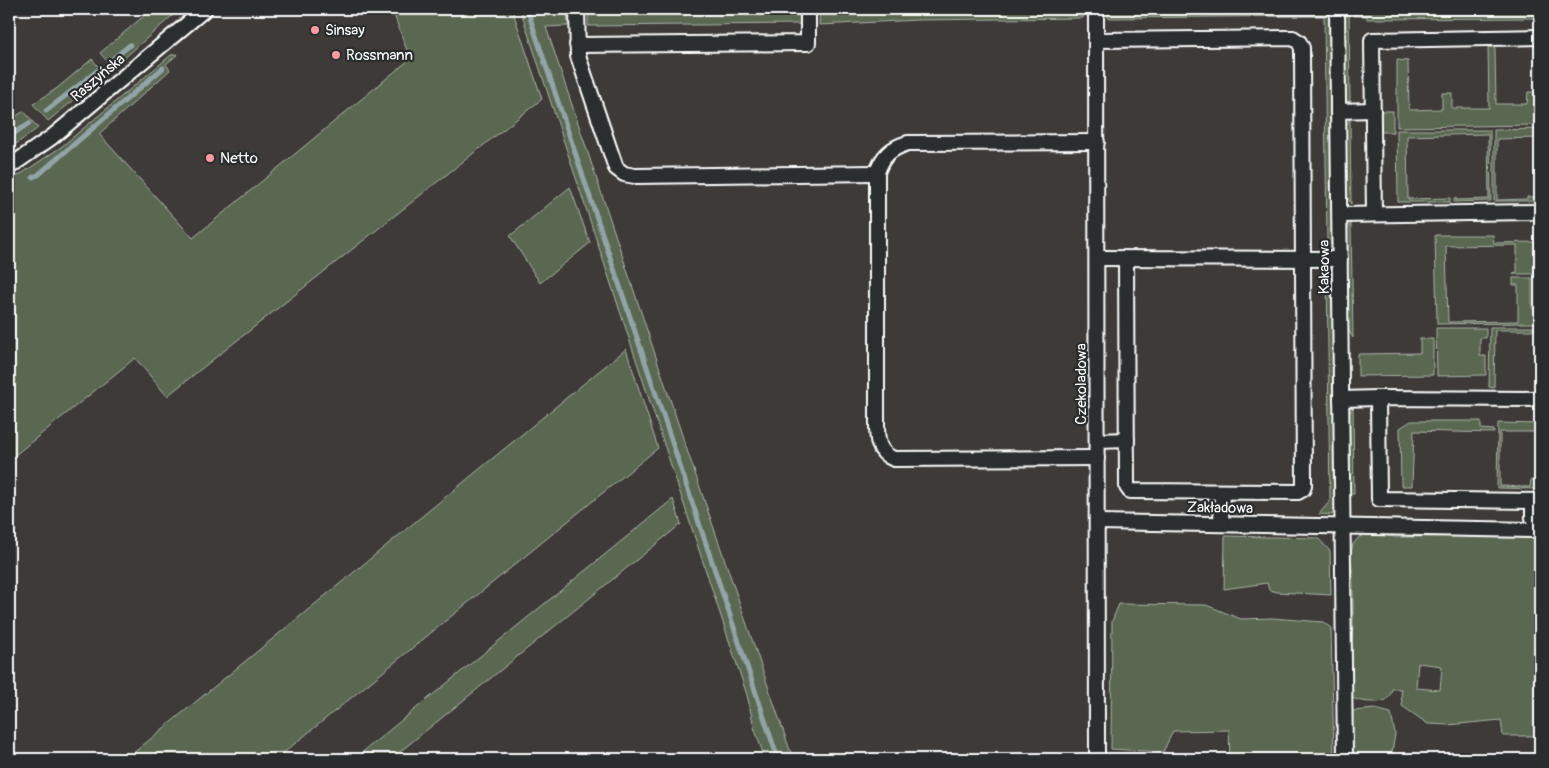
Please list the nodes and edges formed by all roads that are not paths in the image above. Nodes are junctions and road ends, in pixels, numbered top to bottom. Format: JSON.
{"nodes":[{"id":1,"x":204,"y":9,"type":"edge"},
{"id":2,"x":577,"y":9,"type":"edge"},
{"id":3,"x":808,"y":9,"type":"edge"},
{"id":4,"x":1096,"y":9,"type":"edge"},
{"id":5,"x":1337,"y":9,"type":"edge"},
{"id":6,"x":1540,"y":38,"type":"edge"},
{"id":7,"x":1096,"y":40,"type":"junction"},
{"id":8,"x":577,"y":45,"type":"junction"},
{"id":9,"x":1372,"y":110,"type":"junction"},
{"id":10,"x":1338,"y":111,"type":"junction"},
{"id":11,"x":1097,"y":142,"type":"junction"},
{"id":12,"x":9,"y":167,"type":"edge"},
{"id":13,"x":878,"y":173,"type":"junction"},
{"id":14,"x":1540,"y":212,"type":"edge"},
{"id":15,"x":1374,"y":214,"type":"junction"},
{"id":16,"x":1340,"y":215,"type":"junction"},
{"id":17,"x":1097,"y":258,"type":"junction"},
{"id":18,"x":1126,"y":259,"type":"junction"},
{"id":19,"x":1303,"y":259,"type":"junction"},
{"id":20,"x":1340,"y":259,"type":"junction"},
{"id":21,"x":1378,"y":398,"type":"junction"},
{"id":22,"x":1342,"y":399,"type":"junction"},
{"id":23,"x":1540,"y":399,"type":"edge"},
{"id":24,"x":1127,"y":440,"type":"junction"},
{"id":25,"x":1098,"y":441,"type":"junction"},
{"id":26,"x":1097,"y":458,"type":"junction"},
{"id":27,"x":1222,"y":492,"type":"junction"},
{"id":28,"x":1537,"y":501,"type":"edge"},
{"id":29,"x":1098,"y":522,"type":"junction"},
{"id":30,"x":1221,"y":524,"type":"junction"},
{"id":31,"x":1342,"y":526,"type":"junction"},
{"id":32,"x":1097,"y":759,"type":"edge"},
{"id":33,"x":1345,"y":759,"type":"edge"}],
"edges":[{"from":1,"to":12,"type":"street","name":"Raszyńska"},
{"from":2,"to":8,"type":"street"},
{"from":3,"to":8,"type":"street"},
{"from":4,"to":7,"type":"street","name":"Czekoladowa"},
{"from":5,"to":10,"type":"street","name":"Kakaowa"},
{"from":6,"to":9,"type":"street"},
{"from":7,"to":11,"type":"street","name":"Czekoladowa"},
{"from":7,"to":19,"type":"street"},
{"from":8,"to":13,"type":"street"},
{"from":9,"to":10,"type":"street"},
{"from":9,"to":15,"type":"street"},
{"from":10,"to":16,"type":"street","name":"Kakaowa"},
{"from":11,"to":13,"type":"street"},
{"from":11,"to":17,"type":"street","name":"Czekoladowa"},
{"from":13,"to":26,"type":"street"},
{"from":14,"to":15,"type":"street"},
{"from":15,"to":16,"type":"street"},
{"from":16,"to":20,"type":"street","name":"Kakaowa"},
{"from":17,"to":18,"type":"street"},
{"from":17,"to":25,"type":"street","name":"Czekoladowa"},
{"from":18,"to":19,"type":"street"},
{"from":18,"to":24,"type":"street"},
{"from":19,"to":20,"type":"street"},
{"from":19,"to":27,"type":"street"},
{"from":20,"to":22,"type":"street","name":"Kakaowa"},
{"from":21,"to":22,"type":"street"},
{"from":21,"to":23,"type":"street"},
{"from":21,"to":28,"type":"street"},
{"from":22,"to":31,"type":"street","name":"Kakaowa"},
{"from":24,"to":25,"type":"street"},
{"from":24,"to":27,"type":"street"},
{"from":25,"to":26,"type":"street","name":"Czekoladowa"},
{"from":26,"to":29,"type":"street","name":"Czekoladowa"},
{"from":27,"to":30,"type":"street"},
{"from":28,"to":31,"type":"street","name":"Zakładowa"},
{"from":29,"to":30,"type":"street","name":"Zakładowa"},
{"from":29,"to":32,"type":"street","name":"Czekoladowa"},
{"from":30,"to":31,"type":"street","name":"Zakładowa"},
{"from":31,"to":33,"type":"street"}]}
